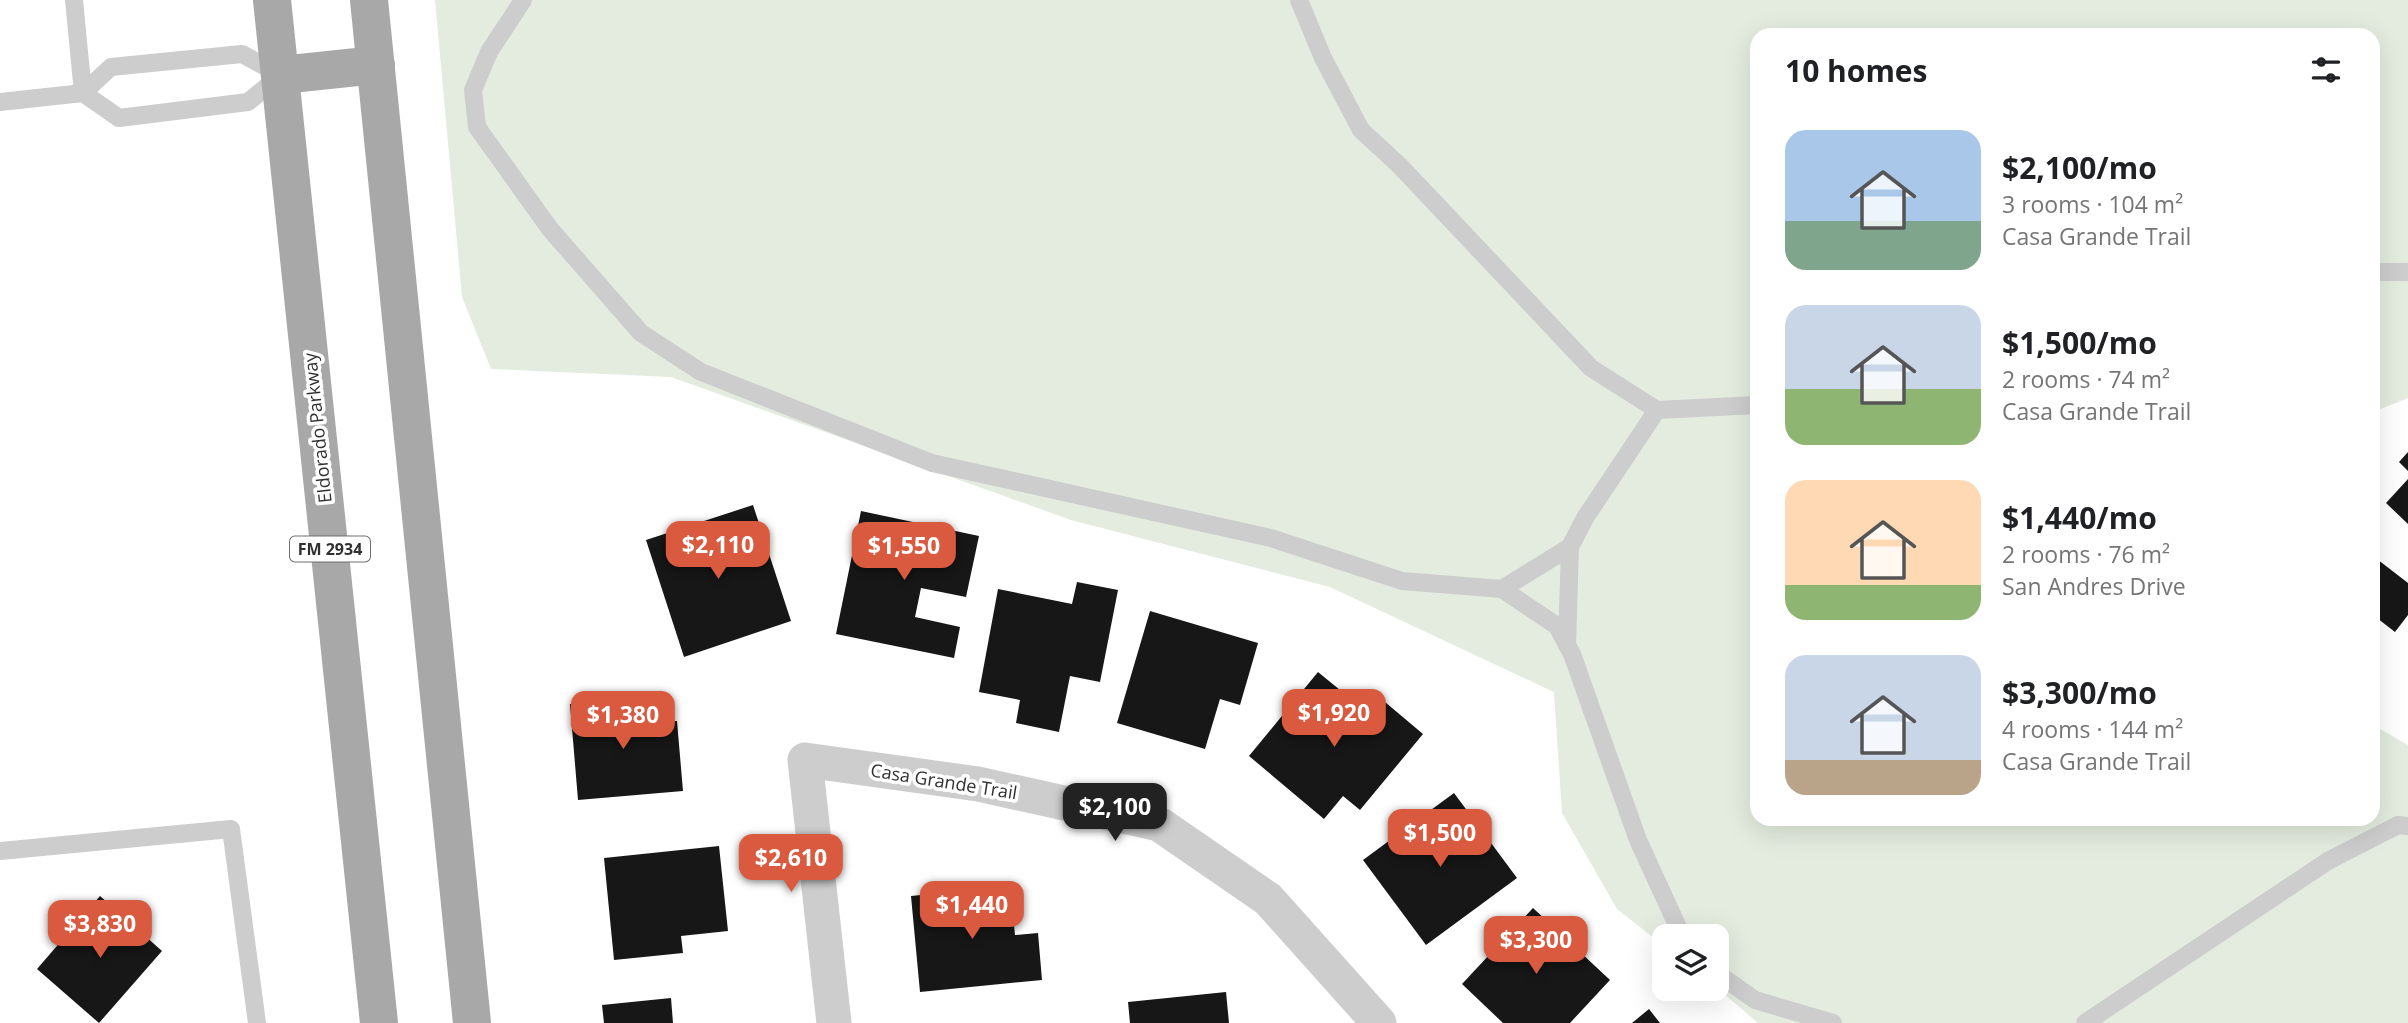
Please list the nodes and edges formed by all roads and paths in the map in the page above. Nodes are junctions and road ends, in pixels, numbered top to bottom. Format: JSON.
{"nodes":[{"id":1,"x":74,"y":0,"type":"edge"},
{"id":2,"x":272,"y":0,"type":"edge"},
{"id":3,"x":369,"y":0,"type":"edge"},
{"id":4,"x":523,"y":0,"type":"edge"},
{"id":5,"x":1299,"y":0,"type":"edge"},
{"id":6,"x":376,"y":65,"type":"junction"},
{"id":7,"x":281,"y":75,"type":"junction"},
{"id":8,"x":83,"y":93,"type":"junction"},
{"id":9,"x":0,"y":102,"type":"edge"},
{"id":10,"x":2380,"y":272,"type":"edge"},
{"id":11,"x":2408,"y":272,"type":"edge"},
{"id":12,"x":1750,"y":405,"type":"edge"},
{"id":13,"x":1657,"y":410,"type":"junction"},
{"id":14,"x":1570,"y":547,"type":"junction"},
{"id":15,"x":1502,"y":589,"type":"junction"},
{"id":16,"x":1567,"y":646,"type":"junction"},
{"id":17,"x":2408,"y":827,"type":"edge"},
{"id":18,"x":0,"y":851,"type":"edge"},
{"id":19,"x":1676,"y":924,"type":"edge"},
{"id":20,"x":1729,"y":982,"type":"edge"},
{"id":21,"x":257,"y":1023,"type":"edge"},
{"id":22,"x":379,"y":1023,"type":"edge"},
{"id":23,"x":472,"y":1023,"type":"edge"},
{"id":24,"x":834,"y":1023,"type":"edge"},
{"id":25,"x":1379,"y":1023,"type":"edge"},
{"id":26,"x":1833,"y":1023,"type":"edge"},
{"id":27,"x":2085,"y":1023,"type":"edge"}],
"edges":[{"from":1,"to":8,"type":"lane"},
{"from":2,"to":7,"type":"main road","name":"Eldorado Parkway","number":"FM 2934"},
{"from":3,"to":6,"type":"main road"},
{"from":4,"to":15,"type":"lane"},
{"from":5,"to":13,"type":"lane"},
{"from":6,"to":7,"type":"main road"},
{"from":6,"to":23,"type":"main road"},
{"from":7,"to":8,"type":"lane"},
{"from":7,"to":8,"type":"lane"},
{"from":7,"to":22,"type":"main road","name":"Eldorado Parkway","number":"FM 2934"},
{"from":8,"to":9,"type":"lane"},
{"from":10,"to":11,"type":"lane"},
{"from":12,"to":13,"type":"lane"},
{"from":13,"to":14,"type":"lane"},
{"from":14,"to":15,"type":"lane"},
{"from":14,"to":16,"type":"lane"},
{"from":15,"to":16,"type":"lane"},
{"from":16,"to":19,"type":"lane"},
{"from":17,"to":27,"type":"lane"},
{"from":18,"to":21,"type":"lane"},
{"from":20,"to":26,"type":"lane"},
{"from":24,"to":25,"type":"street","name":"Casa Grande Trail"}]}
